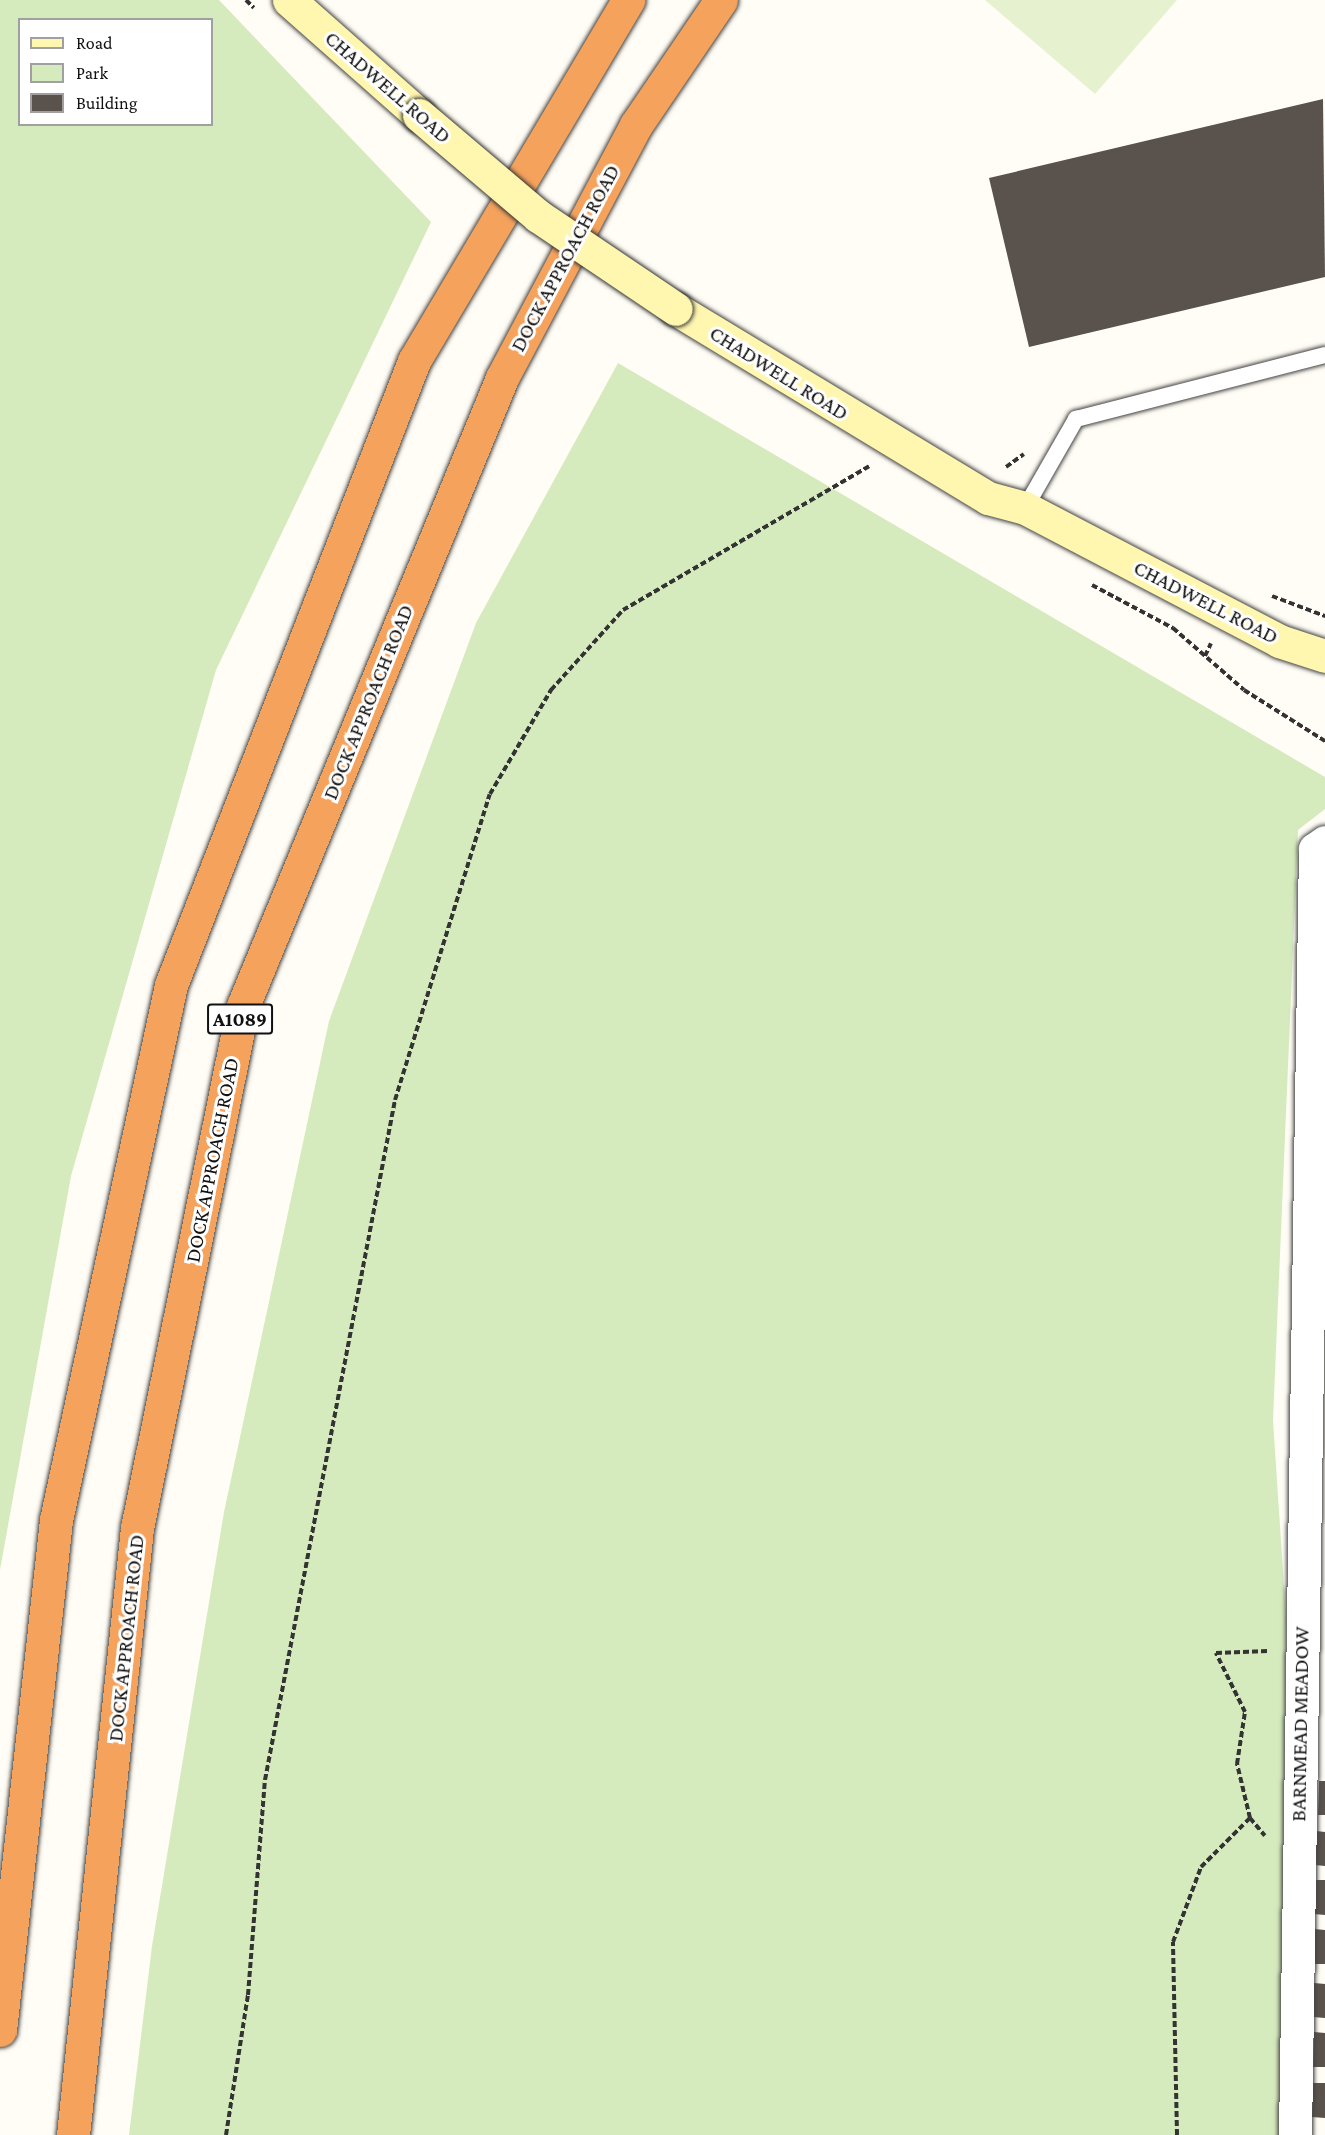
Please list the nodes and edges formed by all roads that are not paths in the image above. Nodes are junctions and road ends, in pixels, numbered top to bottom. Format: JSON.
{"nodes":[{"id":1,"x":289,"y":0,"type":"edge"},
{"id":2,"x":628,"y":0,"type":"edge"},
{"id":3,"x":721,"y":0,"type":"edge"},
{"id":4,"x":1325,"y":356,"type":"edge"},
{"id":5,"x":1025,"y":508,"type":"junction"},
{"id":6,"x":1325,"y":656,"type":"edge"},
{"id":7,"x":1325,"y":842,"type":"edge"},
{"id":8,"x":1316,"y":1315,"type":"edge"},
{"id":9,"x":1314,"y":1650,"type":"edge"},
{"id":10,"x":0,"y":2030,"type":"edge"},
{"id":11,"x":74,"y":2135,"type":"edge"},
{"id":12,"x":1295,"y":2135,"type":"edge"}],
"edges":[{"from":1,"to":5,"type":"main road","name":"CHADWELL ROAD","bridge":true},
{"from":2,"to":10,"type":"highway"},
{"from":3,"to":11,"type":"highway","name":"DOCK APPROACH ROAD","number":"A1089"},
{"from":4,"to":5,"type":"lane"},
{"from":5,"to":6,"type":"main road","name":"CHADWELL ROAD"},
{"from":7,"to":8,"type":"street","name":"BARNMEAD MEADOW"},
{"from":8,"to":9,"type":"street","name":"BARNMEAD MEADOW"},
{"from":9,"to":12,"type":"street","name":"BARNMEAD MEADOW"}]}
